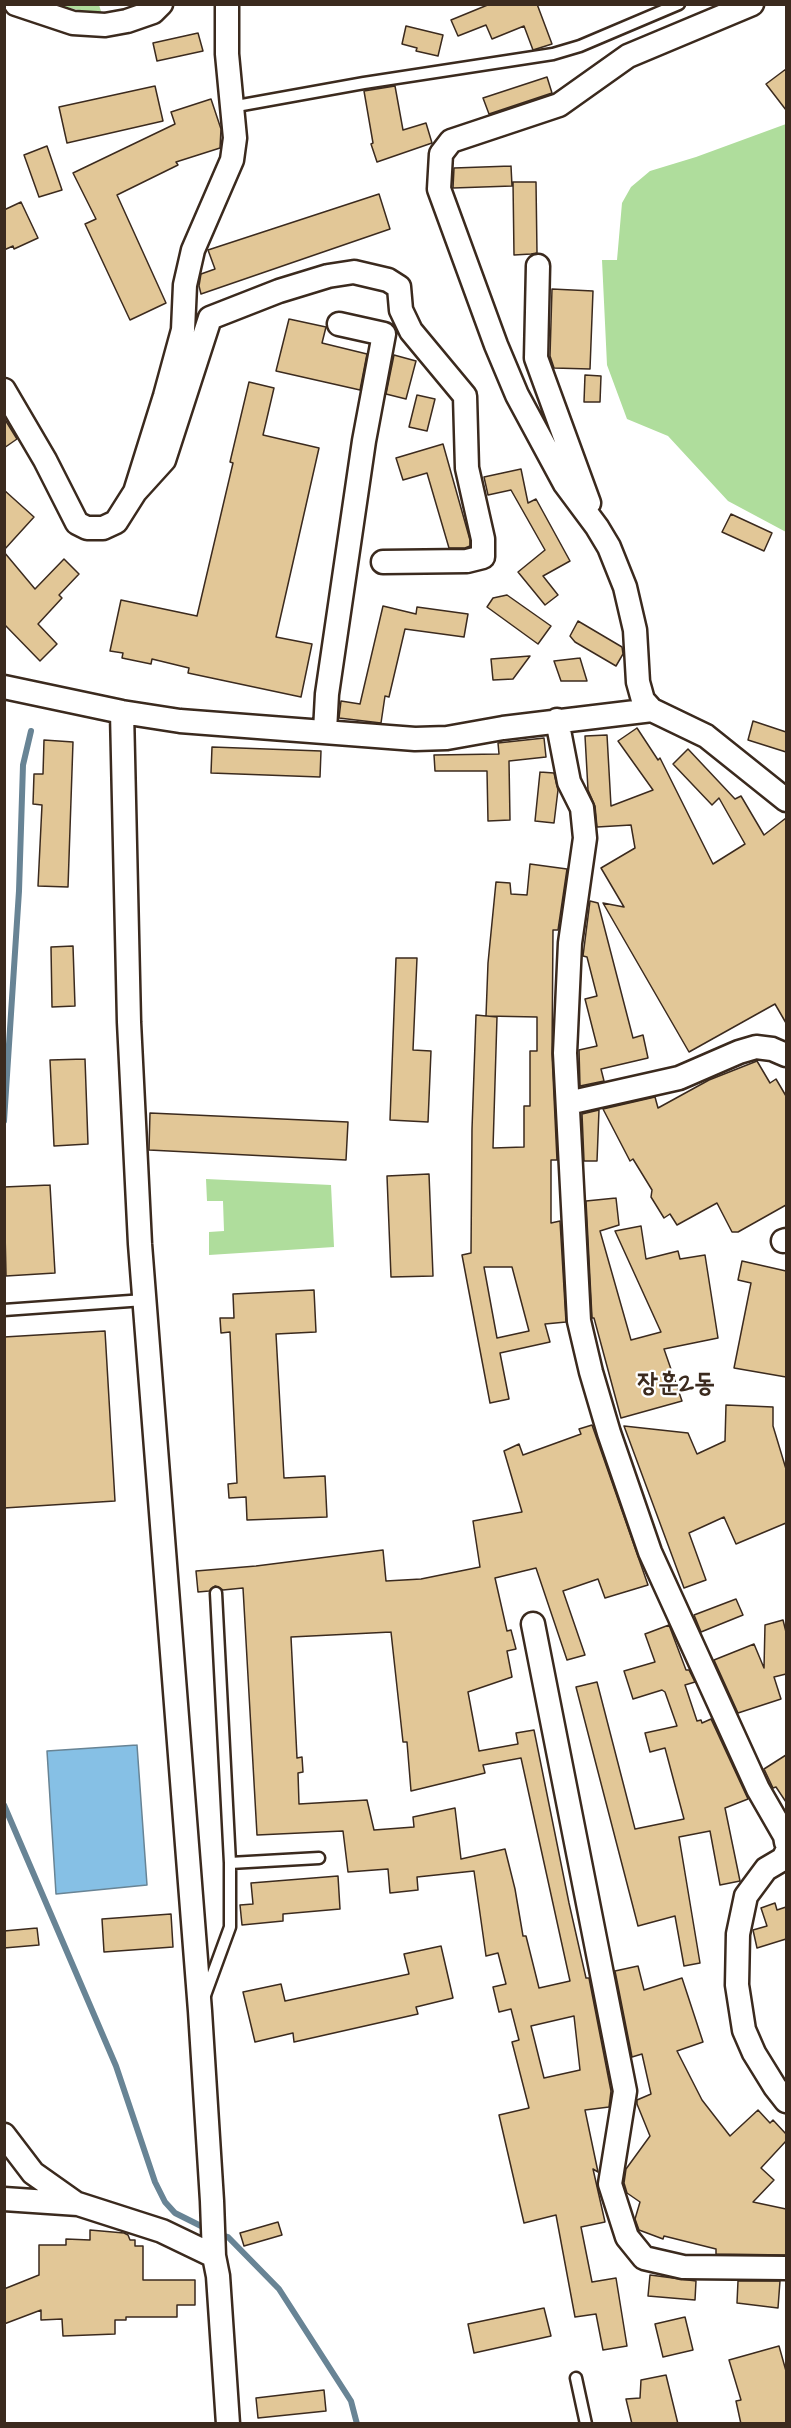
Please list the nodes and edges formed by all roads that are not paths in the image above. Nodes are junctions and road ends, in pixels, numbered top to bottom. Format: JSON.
{"nodes":[{"id":1,"x":16,"y":4,"type":"edge"},
{"id":2,"x":161,"y":4,"type":"edge"},
{"id":3,"x":226,"y":4,"type":"edge"},
{"id":4,"x":679,"y":4,"type":"edge"},
{"id":5,"x":752,"y":4,"type":"edge"},
{"id":6,"x":231,"y":107,"type":"junction"},
{"id":7,"x":537,"y":266,"type":"dead end"},
{"id":8,"x":339,"y":324,"type":"dead end"},
{"id":9,"x":4,"y":390,"type":"edge"},
{"id":10,"x":135,"y":492,"type":"junction"},
{"id":11,"x":597,"y":527,"type":"junction"},
{"id":12,"x":383,"y":562,"type":"dead end"},
{"id":13,"x":4,"y":687,"type":"edge"},
{"id":14,"x":652,"y":710,"type":"junction"},
{"id":15,"x":122,"y":712,"type":"junction"},
{"id":16,"x":557,"y":720,"type":"junction"},
{"id":17,"x":326,"y":731,"type":"junction"},
{"id":18,"x":786,"y":800,"type":"edge"},
{"id":19,"x":786,"y":1054,"type":"edge"},
{"id":20,"x":568,"y":1103,"type":"junction"},
{"id":21,"x":144,"y":1300,"type":"junction"},
{"id":22,"x":4,"y":1310,"type":"edge"},
{"id":23,"x":216,"y":1593,"type":"dead end"},
{"id":24,"x":533,"y":1624,"type":"dead end"},
{"id":25,"x":786,"y":1842,"type":"edge"},
{"id":26,"x":786,"y":1853,"type":"edge"},
{"id":27,"x":319,"y":1858,"type":"dead end"},
{"id":28,"x":230,"y":1863,"type":"junction"},
{"id":29,"x":200,"y":2011,"type":"junction"},
{"id":30,"x":786,"y":2101,"type":"edge"},
{"id":31,"x":4,"y":2135,"type":"edge"},
{"id":32,"x":4,"y":2199,"type":"edge"},
{"id":33,"x":78,"y":2204,"type":"junction"},
{"id":34,"x":213,"y":2239,"type":"junction"},
{"id":35,"x":786,"y":2268,"type":"edge"},
{"id":36,"x":576,"y":2378,"type":"dead end"},
{"id":37,"x":228,"y":2424,"type":"edge"},
{"id":38,"x":586,"y":2424,"type":"edge"}],
"edges":[{"from":1,"to":2,"type":"street"},
{"from":3,"to":6,"type":"street"},
{"from":4,"to":6,"type":"lane"},
{"from":5,"to":11,"type":"street"},
{"from":6,"to":10,"type":"street"},
{"from":7,"to":11,"type":"street"},
{"from":8,"to":17,"type":"street"},
{"from":9,"to":10,"type":"street"},
{"from":10,"to":12,"type":"street"},
{"from":11,"to":14,"type":"street"},
{"from":13,"to":15,"type":"street"},
{"from":14,"to":16,"type":"street"},
{"from":14,"to":18,"type":"street"},
{"from":15,"to":17,"type":"street"},
{"from":15,"to":21,"type":"street"},
{"from":16,"to":17,"type":"street"},
{"from":16,"to":20,"type":"street"},
{"from":19,"to":20,"type":"street"},
{"from":20,"to":25,"type":"street"},
{"from":21,"to":22,"type":"lane"},
{"from":21,"to":29,"type":"street"},
{"from":23,"to":28,"type":"lane"},
{"from":24,"to":35,"type":"street"},
{"from":26,"to":30,"type":"street"},
{"from":27,"to":28,"type":"lane"},
{"from":28,"to":29,"type":"lane"},
{"from":29,"to":34,"type":"street"},
{"from":31,"to":33,"type":"street"},
{"from":32,"to":33,"type":"street"},
{"from":33,"to":34,"type":"street"},
{"from":34,"to":37,"type":"street"},
{"from":36,"to":38,"type":"lane"}]}
